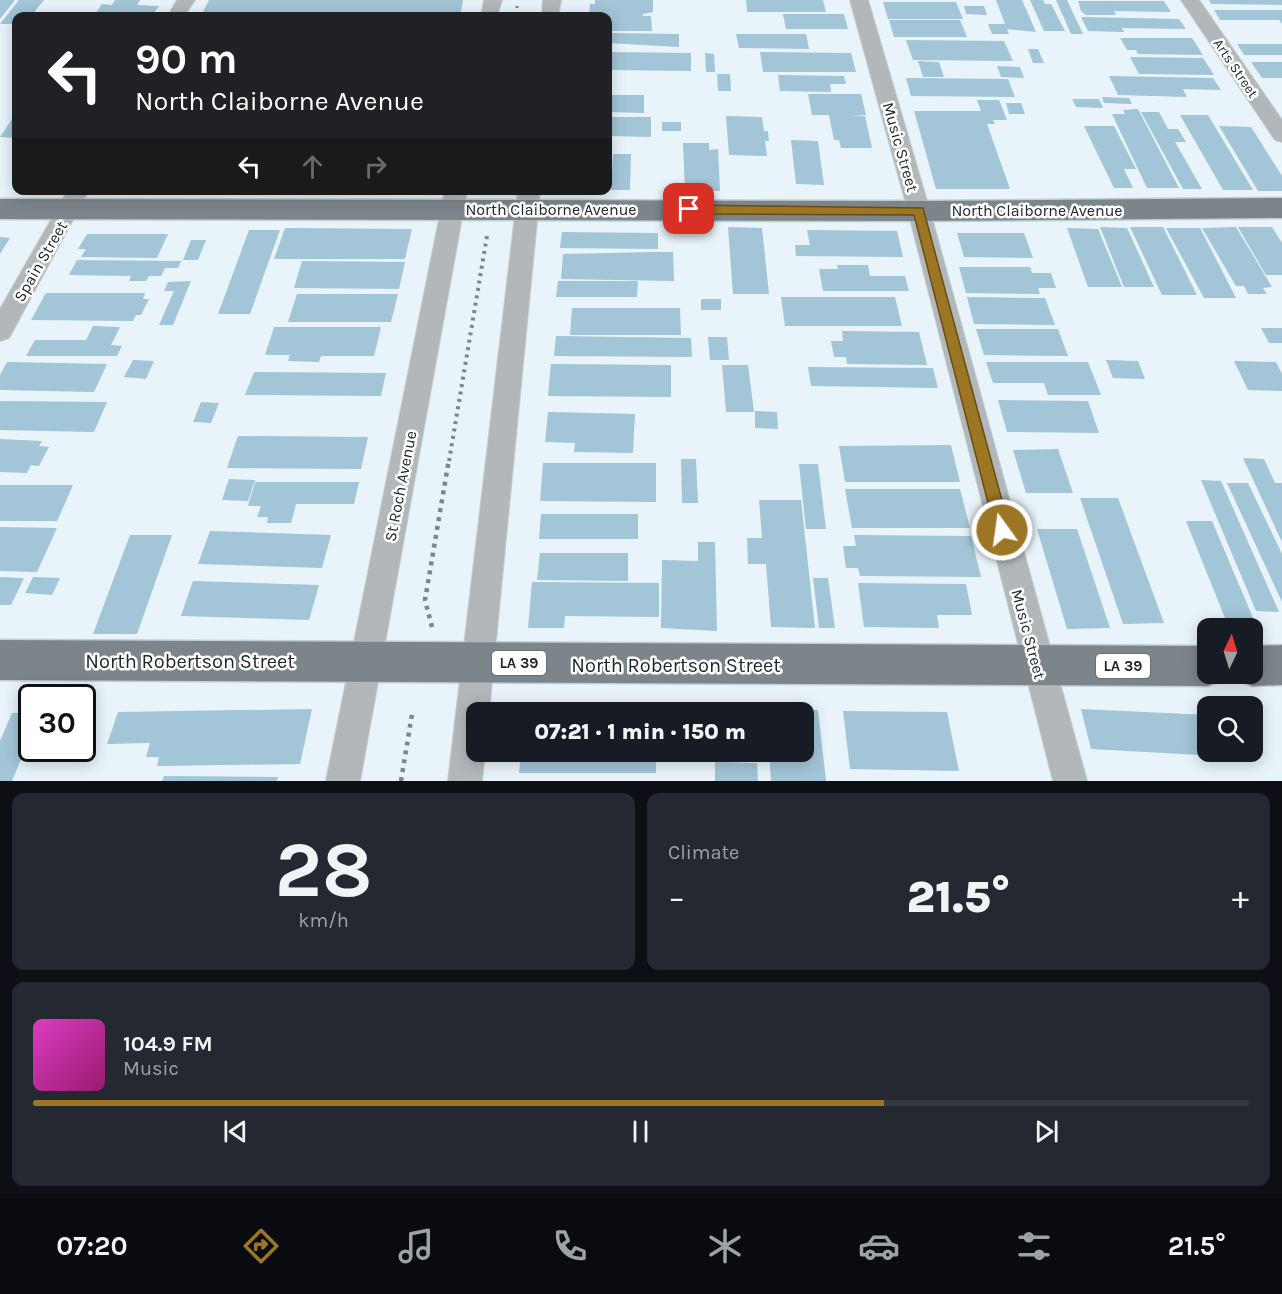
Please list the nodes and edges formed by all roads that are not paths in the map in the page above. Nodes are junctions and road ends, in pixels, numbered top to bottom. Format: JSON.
{"nodes":[{"id":1,"x":859,"y":0,"type":"edge"},
{"id":2,"x":1190,"y":0,"type":"edge"},
{"id":3,"x":1282,"y":135,"type":"edge"},
{"id":4,"x":74,"y":200,"type":"edge"},
{"id":5,"x":454,"y":200,"type":"edge"},
{"id":6,"x":528,"y":200,"type":"edge"},
{"id":7,"x":0,"y":208,"type":"edge"},
{"id":8,"x":1282,"y":208,"type":"edge"},
{"id":9,"x":919,"y":211,"type":"junction"},
{"id":10,"x":0,"y":331,"type":"edge"},
{"id":11,"x":0,"y":660,"type":"edge"},
{"id":12,"x":366,"y":662,"type":"junction"},
{"id":13,"x":478,"y":663,"type":"junction"},
{"id":14,"x":1282,"y":665,"type":"edge"},
{"id":15,"x":1197,"y":666,"type":"edge"},
{"id":16,"x":1263,"y":666,"type":"edge"},
{"id":17,"x":1038,"y":667,"type":"junction"},
{"id":18,"x":344,"y":781,"type":"edge"},
{"id":19,"x":465,"y":781,"type":"edge"},
{"id":20,"x":1070,"y":781,"type":"edge"}],
"edges":[{"from":1,"to":9,"type":"street","name":"Music Street"},
{"from":2,"to":3,"type":"street","name":"Arts Street"},
{"from":4,"to":5,"type":"main road","name":"North Claiborne Avenue"},
{"from":4,"to":7,"type":"main road","name":"North Claiborne Avenue"},
{"from":4,"to":10,"type":"street","name":"Spain Street"},
{"from":5,"to":6,"type":"main road","name":"North Claiborne Avenue"},
{"from":5,"to":12,"type":"street","name":"St Roch Avenue"},
{"from":6,"to":9,"type":"main road","name":"North Claiborne Avenue"},
{"from":6,"to":13,"type":"street"},
{"from":8,"to":9,"type":"main road","name":"North Claiborne Avenue"},
{"from":9,"to":17,"type":"street","name":"Music Street"},
{"from":11,"to":12,"type":"main road","name":"North Robertson Street","number":"LA 39"},
{"from":12,"to":13,"type":"main road","name":"North Robertson Street","number":"LA 39"},
{"from":12,"to":18,"type":"street","name":"St Roch Avenue"},
{"from":13,"to":17,"type":"main road","name":"North Robertson Street","number":"LA 39"},
{"from":13,"to":19,"type":"street"},
{"from":14,"to":16,"type":"main road"},
{"from":15,"to":17,"type":"main road","name":"North Robertson Street","number":"LA 39"},
{"from":17,"to":20,"type":"street","name":"Music Street"}]}
